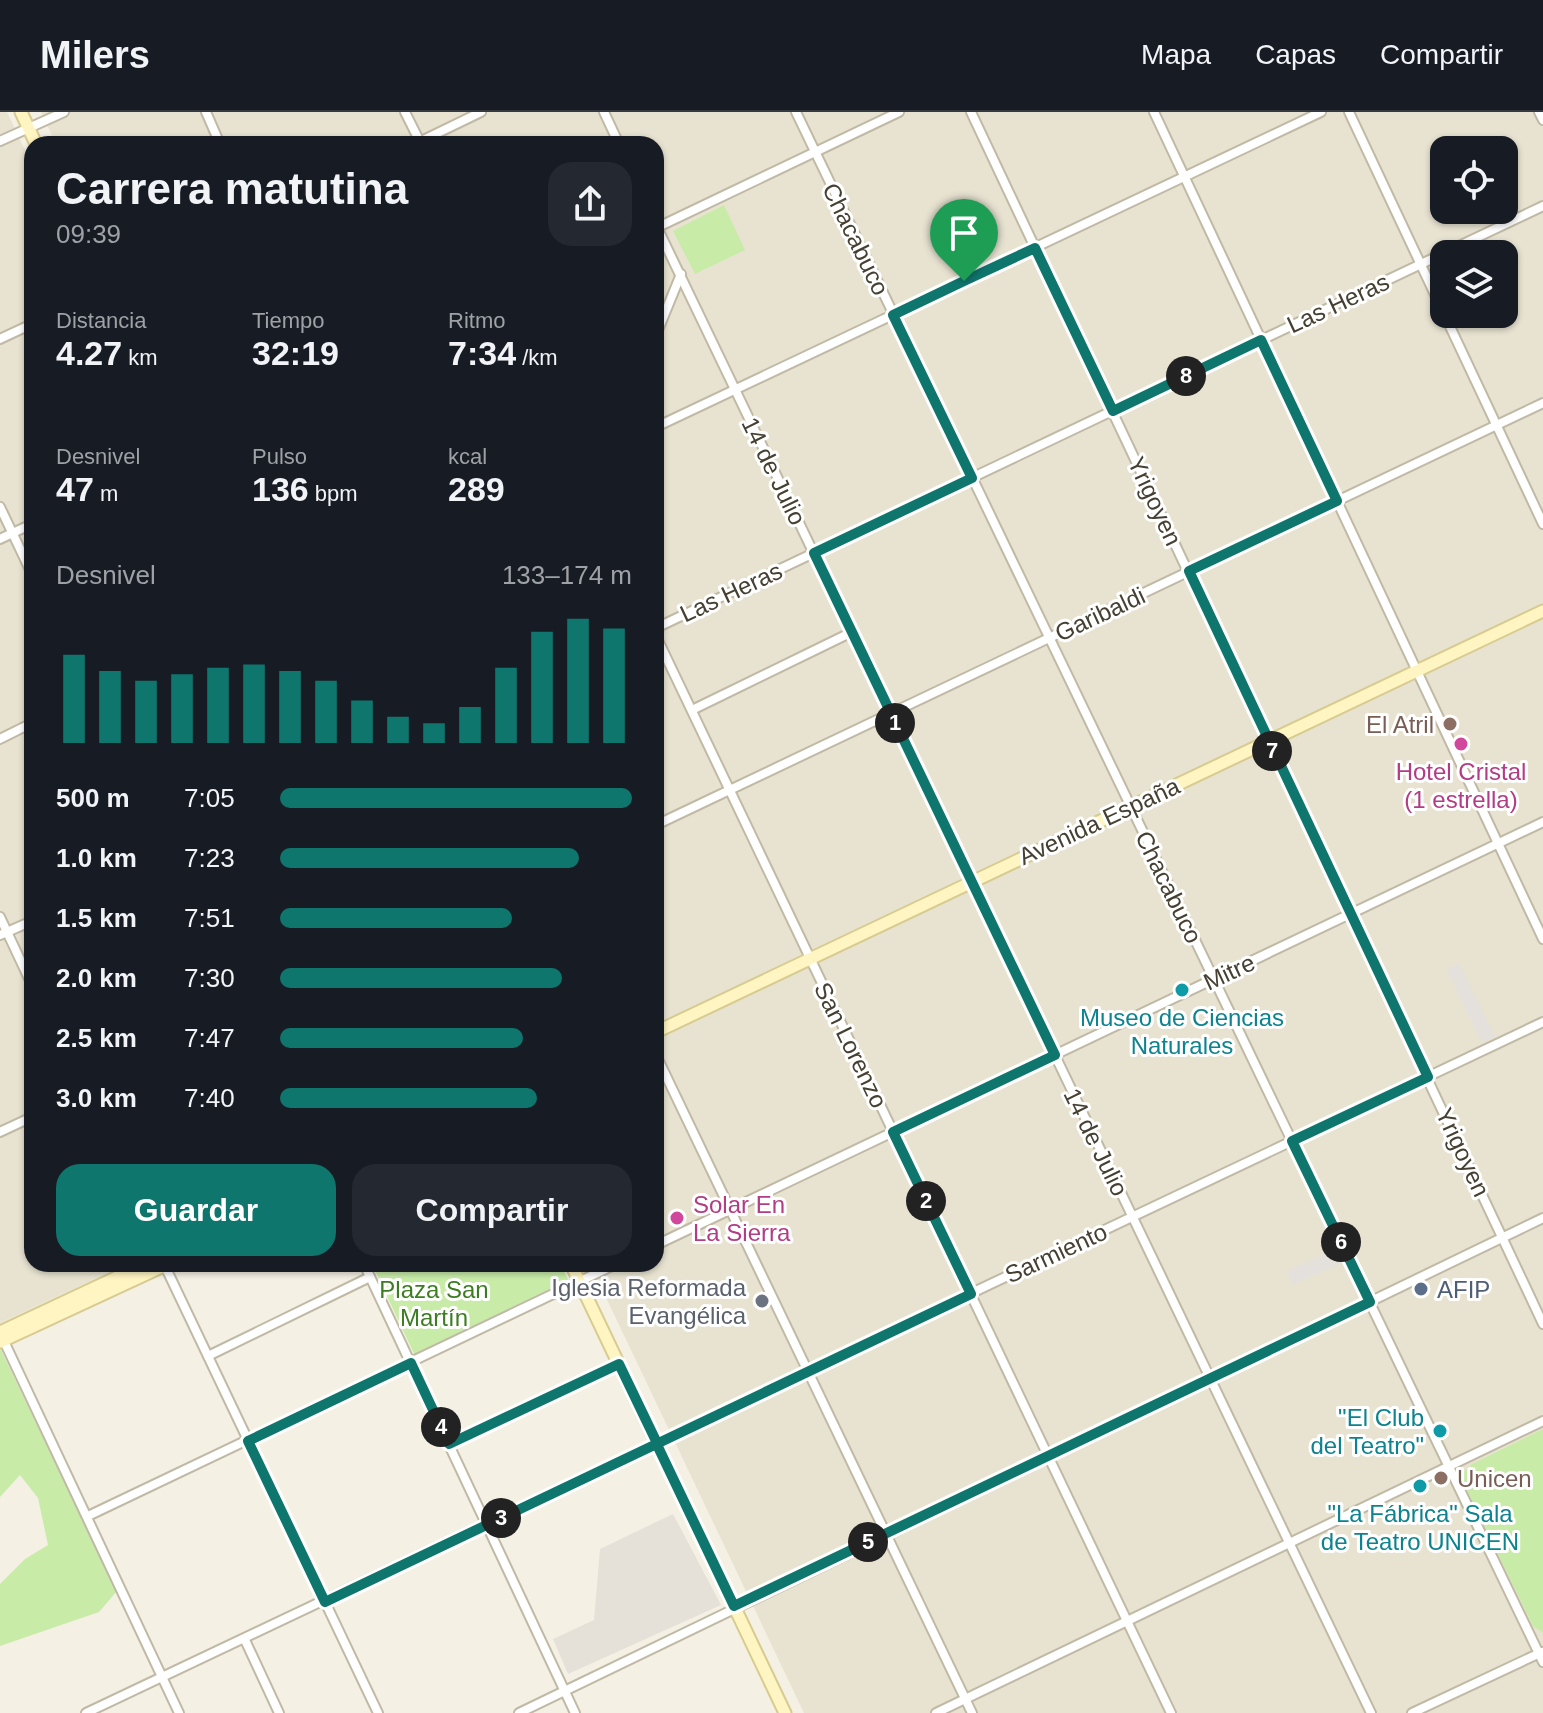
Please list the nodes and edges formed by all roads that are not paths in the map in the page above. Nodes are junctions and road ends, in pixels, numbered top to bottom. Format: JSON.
{"nodes":[{"id":1,"x":21,"y":112,"type":"edge"},
{"id":2,"x":64,"y":112,"type":"edge"},
{"id":3,"x":206,"y":112,"type":"edge"},
{"id":4,"x":405,"y":112,"type":"edge"},
{"id":5,"x":481,"y":112,"type":"edge"},
{"id":6,"x":604,"y":112,"type":"edge"},
{"id":7,"x":796,"y":112,"type":"edge"},
{"id":8,"x":899,"y":112,"type":"edge"},
{"id":9,"x":971,"y":112,"type":"edge"},
{"id":10,"x":1154,"y":112,"type":"edge"},
{"id":11,"x":1321,"y":112,"type":"edge"},
{"id":12,"x":1349,"y":112,"type":"edge"},
{"id":13,"x":1539,"y":112,"type":"edge"},
{"id":14,"x":1543,"y":120,"type":"edge"},
{"id":15,"x":29,"y":128,"type":"junction"},
{"id":16,"x":32,"y":136,"type":"edge"},
{"id":17,"x":216,"y":136,"type":"edge"},
{"id":18,"x":415,"y":136,"type":"edge"},
{"id":19,"x":432,"y":136,"type":"edge"},
{"id":20,"x":615,"y":136,"type":"edge"},
{"id":21,"x":0,"y":141,"type":"edge"},
{"id":22,"x":814,"y":151,"type":"junction"},
{"id":23,"x":1185,"y":177,"type":"junction"},
{"id":24,"x":1543,"y":206,"type":"edge"},
{"id":25,"x":664,"y":223,"type":"edge"},
{"id":26,"x":664,"y":242,"type":"edge"},
{"id":27,"x":1035,"y":248,"type":"junction"},
{"id":28,"x":1420,"y":264,"type":"junction"},
{"id":29,"x":681,"y":274,"type":"junction"},
{"id":30,"x":664,"y":315,"type":"edge"},
{"id":31,"x":893,"y":315,"type":"junction"},
{"id":32,"x":24,"y":328,"type":"edge"},
{"id":33,"x":0,"y":339,"type":"edge"},
{"id":34,"x":1261,"y":340,"type":"junction"},
{"id":35,"x":735,"y":390,"type":"junction"},
{"id":36,"x":1543,"y":403,"type":"edge"},
{"id":37,"x":1113,"y":411,"type":"junction"},
{"id":38,"x":664,"y":423,"type":"edge"},
{"id":39,"x":1496,"y":425,"type":"junction"},
{"id":40,"x":972,"y":478,"type":"junction"},
{"id":41,"x":1337,"y":501,"type":"junction"},
{"id":42,"x":0,"y":507,"type":"edge"},
{"id":43,"x":1543,"y":524,"type":"edge"},
{"id":44,"x":24,"y":528,"type":"edge"},
{"id":45,"x":12,"y":533,"type":"junction"},
{"id":46,"x":0,"y":539,"type":"edge"},
{"id":47,"x":814,"y":553,"type":"junction"},
{"id":48,"x":24,"y":558,"type":"edge"},
{"id":49,"x":1189,"y":571,"type":"junction"},
{"id":50,"x":1543,"y":611,"type":"edge"},
{"id":51,"x":664,"y":624,"type":"edge"},
{"id":52,"x":852,"y":632,"type":"junction"},
{"id":53,"x":1049,"y":638,"type":"junction"},
{"id":54,"x":664,"y":652,"type":"edge"},
{"id":55,"x":1417,"y":671,"type":"junction"},
{"id":56,"x":692,"y":710,"type":"junction"},
{"id":57,"x":891,"y":713,"type":"junction"},
{"id":58,"x":24,"y":727,"type":"edge"},
{"id":59,"x":0,"y":739,"type":"edge"},
{"id":60,"x":1267,"y":741,"type":"junction"},
{"id":61,"x":730,"y":790,"type":"junction"},
{"id":62,"x":1130,"y":807,"type":"junction"},
{"id":63,"x":664,"y":821,"type":"edge"},
{"id":64,"x":1543,"y":822,"type":"edge"},
{"id":65,"x":1498,"y":844,"type":"junction"},
{"id":66,"x":972,"y":882,"type":"junction"},
{"id":67,"x":1351,"y":914,"type":"junction"},
{"id":68,"x":0,"y":917,"type":"edge"},
{"id":69,"x":24,"y":925,"type":"edge"},
{"id":70,"x":4,"y":934,"type":"edge"},
{"id":71,"x":1543,"y":939,"type":"edge"},
{"id":72,"x":810,"y":958,"type":"junction"},
{"id":73,"x":24,"y":970,"type":"edge"},
{"id":74,"x":1214,"y":979,"type":"junction"},
{"id":75,"x":1543,"y":1022,"type":"edge"},
{"id":76,"x":664,"y":1028,"type":"edge"},
{"id":77,"x":1055,"y":1055,"type":"junction"},
{"id":78,"x":664,"y":1072,"type":"edge"},
{"id":79,"x":1428,"y":1077,"type":"junction"},
{"id":80,"x":24,"y":1121,"type":"edge"},
{"id":81,"x":0,"y":1132,"type":"edge"},
{"id":82,"x":893,"y":1132,"type":"junction"},
{"id":83,"x":1292,"y":1141,"type":"junction"},
{"id":84,"x":730,"y":1209,"type":"junction"},
{"id":85,"x":1132,"y":1217,"type":"junction"},
{"id":86,"x":1543,"y":1218,"type":"edge"},
{"id":87,"x":1502,"y":1236,"type":"junction"},
{"id":88,"x":664,"y":1241,"type":"edge"},
{"id":89,"x":129,"y":1272,"type":"edge"},
{"id":90,"x":149,"y":1272,"type":"edge"},
{"id":91,"x":168,"y":1272,"type":"edge"},
{"id":92,"x":368,"y":1272,"type":"edge"},
{"id":93,"x":575,"y":1272,"type":"edge"},
{"id":94,"x":599,"y":1272,"type":"edge"},
{"id":95,"x":370,"y":1277,"type":"junction"},
{"id":96,"x":580,"y":1281,"type":"junction"},
{"id":97,"x":971,"y":1294,"type":"junction"},
{"id":98,"x":1370,"y":1302,"type":"junction"},
{"id":99,"x":1543,"y":1324,"type":"edge"},
{"id":100,"x":1,"y":1337,"type":"edge"},
{"id":101,"x":208,"y":1356,"type":"junction"},
{"id":102,"x":411,"y":1363,"type":"junction"},
{"id":103,"x":619,"y":1364,"type":"junction"},
{"id":104,"x":808,"y":1371,"type":"junction"},
{"id":105,"x":1211,"y":1379,"type":"junction"},
{"id":106,"x":1543,"y":1421,"type":"edge"},
{"id":107,"x":248,"y":1441,"type":"junction"},
{"id":108,"x":657,"y":1443,"type":"junction"},
{"id":109,"x":449,"y":1444,"type":"junction"},
{"id":110,"x":1049,"y":1456,"type":"junction"},
{"id":111,"x":1450,"y":1468,"type":"junction"},
{"id":112,"x":88,"y":1516,"type":"junction"},
{"id":113,"x":486,"y":1525,"type":"junction"},
{"id":114,"x":886,"y":1534,"type":"junction"},
{"id":115,"x":1290,"y":1543,"type":"junction"},
{"id":116,"x":325,"y":1602,"type":"junction"},
{"id":117,"x":734,"y":1606,"type":"junction"},
{"id":118,"x":1128,"y":1622,"type":"junction"},
{"id":119,"x":245,"y":1640,"type":"junction"},
{"id":120,"x":1542,"y":1656,"type":"edge"},
{"id":121,"x":163,"y":1679,"type":"junction"},
{"id":122,"x":565,"y":1691,"type":"junction"},
{"id":123,"x":965,"y":1699,"type":"junction"},
{"id":124,"x":86,"y":1713,"type":"edge"},
{"id":125,"x":179,"y":1713,"type":"edge"},
{"id":126,"x":279,"y":1713,"type":"edge"},
{"id":127,"x":378,"y":1713,"type":"edge"},
{"id":128,"x":519,"y":1713,"type":"edge"},
{"id":129,"x":575,"y":1713,"type":"edge"},
{"id":130,"x":785,"y":1713,"type":"edge"},
{"id":131,"x":936,"y":1713,"type":"edge"},
{"id":132,"x":972,"y":1713,"type":"edge"},
{"id":133,"x":1171,"y":1713,"type":"edge"},
{"id":134,"x":1371,"y":1713,"type":"edge"},
{"id":135,"x":1412,"y":1713,"type":"edge"}],
"edges":[{"from":1,"to":15,"type":"main road"},
{"from":2,"to":15,"type":"street"},
{"from":3,"to":17,"type":"street"},
{"from":4,"to":18,"type":"street"},
{"from":5,"to":19,"type":"street"},
{"from":6,"to":20,"type":"street"},
{"from":7,"to":22,"type":"street","name":"Chacabuco"},
{"from":8,"to":22,"type":"street"},
{"from":9,"to":27,"type":"street","name":"Yrigoyen"},
{"from":10,"to":23,"type":"street"},
{"from":11,"to":23,"type":"street"},
{"from":12,"to":28,"type":"street"},
{"from":13,"to":14,"type":"street"},
{"from":15,"to":16,"type":"main road"},
{"from":15,"to":21,"type":"street"},
{"from":22,"to":25,"type":"street"},
{"from":22,"to":31,"type":"street","name":"Chacabuco"},
{"from":23,"to":27,"type":"street"},
{"from":23,"to":34,"type":"street"},
{"from":24,"to":28,"type":"street","name":"Las Heras"},
{"from":26,"to":29,"type":"street","name":"14 de Julio"},
{"from":27,"to":31,"type":"street"},
{"from":27,"to":37,"type":"street","name":"Yrigoyen"},
{"from":28,"to":34,"type":"street","name":"Las Heras"},
{"from":28,"to":39,"type":"street"},
{"from":29,"to":30,"type":"street"},
{"from":29,"to":35,"type":"street","name":"14 de Julio"},
{"from":31,"to":35,"type":"street"},
{"from":31,"to":40,"type":"street","name":"Chacabuco"},
{"from":32,"to":33,"type":"street"},
{"from":34,"to":37,"type":"street","name":"Las Heras"},
{"from":34,"to":41,"type":"street"},
{"from":35,"to":38,"type":"street"},
{"from":35,"to":47,"type":"street","name":"14 de Julio"},
{"from":36,"to":39,"type":"street","name":"Garibaldi"},
{"from":37,"to":40,"type":"street","name":"Las Heras"},
{"from":37,"to":49,"type":"street","name":"Yrigoyen"},
{"from":39,"to":41,"type":"street","name":"Garibaldi"},
{"from":39,"to":43,"type":"street"},
{"from":40,"to":47,"type":"street","name":"Las Heras"},
{"from":40,"to":53,"type":"street","name":"Chacabuco"},
{"from":41,"to":49,"type":"street","name":"Garibaldi"},
{"from":41,"to":55,"type":"street"},
{"from":42,"to":45,"type":"street"},
{"from":44,"to":45,"type":"street"},
{"from":45,"to":46,"type":"street"},
{"from":45,"to":48,"type":"street"},
{"from":47,"to":51,"type":"street","name":"Las Heras"},
{"from":47,"to":52,"type":"street","name":"14 de Julio"},
{"from":49,"to":53,"type":"street","name":"Garibaldi"},
{"from":49,"to":60,"type":"street","name":"Yrigoyen"},
{"from":50,"to":55,"type":"main road","name":"Avenida España"},
{"from":52,"to":56,"type":"street"},
{"from":52,"to":57,"type":"street","name":"14 de Julio"},
{"from":53,"to":57,"type":"street","name":"Garibaldi"},
{"from":53,"to":62,"type":"street","name":"Chacabuco"},
{"from":54,"to":56,"type":"street","name":"San Lorenzo"},
{"from":55,"to":60,"type":"main road","name":"Avenida España"},
{"from":55,"to":65,"type":"street"},
{"from":56,"to":61,"type":"street","name":"San Lorenzo"},
{"from":57,"to":61,"type":"street","name":"Garibaldi"},
{"from":57,"to":66,"type":"street","name":"14 de Julio"},
{"from":58,"to":59,"type":"street"},
{"from":60,"to":62,"type":"main road","name":"Avenida España"},
{"from":60,"to":67,"type":"street","name":"Yrigoyen"},
{"from":61,"to":63,"type":"street","name":"Garibaldi"},
{"from":61,"to":72,"type":"street","name":"San Lorenzo"},
{"from":62,"to":66,"type":"main road","name":"Avenida España"},
{"from":62,"to":74,"type":"street","name":"Chacabuco"},
{"from":64,"to":65,"type":"street","name":"Mitre"},
{"from":65,"to":67,"type":"street","name":"Mitre"},
{"from":65,"to":71,"type":"street"},
{"from":66,"to":72,"type":"main road","name":"Avenida España"},
{"from":66,"to":77,"type":"street","name":"14 de Julio"},
{"from":67,"to":74,"type":"street","name":"Mitre"},
{"from":67,"to":79,"type":"street","name":"Yrigoyen"},
{"from":68,"to":70,"type":"street"},
{"from":69,"to":70,"type":"street"},
{"from":70,"to":73,"type":"street"},
{"from":72,"to":76,"type":"main road","name":"Avenida España"},
{"from":72,"to":82,"type":"street","name":"San Lorenzo"},
{"from":74,"to":77,"type":"street","name":"Mitre"},
{"from":74,"to":83,"type":"street","name":"Chacabuco"},
{"from":75,"to":79,"type":"street","name":"Sarmiento"},
{"from":77,"to":82,"type":"street","name":"Mitre"},
{"from":77,"to":85,"type":"street","name":"14 de Julio"},
{"from":78,"to":84,"type":"street"},
{"from":79,"to":83,"type":"street","name":"Sarmiento"},
{"from":79,"to":87,"type":"street","name":"Yrigoyen"},
{"from":80,"to":81,"type":"street"},
{"from":82,"to":84,"type":"street","name":"Mitre"},
{"from":82,"to":97,"type":"street","name":"San Lorenzo"},
{"from":83,"to":85,"type":"street","name":"Sarmiento"},
{"from":83,"to":98,"type":"street","name":"Chacabuco"},
{"from":84,"to":88,"type":"street","name":"Mitre"},
{"from":84,"to":104,"type":"street"},
{"from":85,"to":97,"type":"street","name":"Sarmiento"},
{"from":85,"to":105,"type":"street","name":"14 de Julio"},
{"from":86,"to":87,"type":"street"},
{"from":87,"to":98,"type":"street"},
{"from":87,"to":99,"type":"street","name":"Yrigoyen"},
{"from":89,"to":100,"type":"main road"},
{"from":90,"to":100,"type":"main road"},
{"from":91,"to":101,"type":"street"},
{"from":92,"to":95,"type":"street"},
{"from":93,"to":96,"type":"main road"},
{"from":94,"to":96,"type":"street"},
{"from":95,"to":101,"type":"street"},
{"from":95,"to":102,"type":"street"},
{"from":96,"to":102,"type":"street"},
{"from":96,"to":103,"type":"main road"},
{"from":97,"to":104,"type":"street","name":"Sarmiento"},
{"from":97,"to":110,"type":"street","name":"San Lorenzo"},
{"from":98,"to":105,"type":"street"},
{"from":98,"to":111,"type":"street","name":"Chacabuco"},
{"from":100,"to":112,"type":"street"},
{"from":101,"to":107,"type":"street"},
{"from":102,"to":107,"type":"street"},
{"from":102,"to":109,"type":"street"},
{"from":103,"to":108,"type":"main road"},
{"from":103,"to":109,"type":"street"},
{"from":104,"to":108,"type":"street","name":"Sarmiento"},
{"from":104,"to":114,"type":"street"},
{"from":105,"to":110,"type":"street"},
{"from":105,"to":115,"type":"street","name":"14 de Julio"},
{"from":106,"to":111,"type":"street"},
{"from":107,"to":112,"type":"street"},
{"from":107,"to":116,"type":"street"},
{"from":108,"to":113,"type":"street","name":"Sarmiento"},
{"from":108,"to":117,"type":"main road"},
{"from":109,"to":113,"type":"street"},
{"from":110,"to":114,"type":"street"},
{"from":110,"to":118,"type":"street","name":"San Lorenzo"},
{"from":111,"to":115,"type":"street"},
{"from":111,"to":120,"type":"street","name":"Chacabuco"},
{"from":112,"to":121,"type":"street"},
{"from":113,"to":116,"type":"street","name":"Sarmiento"},
{"from":113,"to":122,"type":"street"},
{"from":114,"to":117,"type":"street"},
{"from":114,"to":123,"type":"street"},
{"from":115,"to":118,"type":"street"},
{"from":115,"to":134,"type":"street","name":"14 de Julio"},
{"from":116,"to":119,"type":"street","name":"Sarmiento"},
{"from":116,"to":127,"type":"street"},
{"from":117,"to":122,"type":"street"},
{"from":117,"to":130,"type":"main road"},
{"from":118,"to":123,"type":"street"},
{"from":118,"to":133,"type":"street","name":"San Lorenzo"},
{"from":119,"to":121,"type":"street","name":"Sarmiento"},
{"from":119,"to":126,"type":"street"},
{"from":120,"to":135,"type":"street"},
{"from":121,"to":124,"type":"street","name":"Sarmiento"},
{"from":121,"to":125,"type":"street"},
{"from":122,"to":128,"type":"street"},
{"from":122,"to":129,"type":"street"},
{"from":123,"to":131,"type":"street"},
{"from":123,"to":132,"type":"street"}]}
